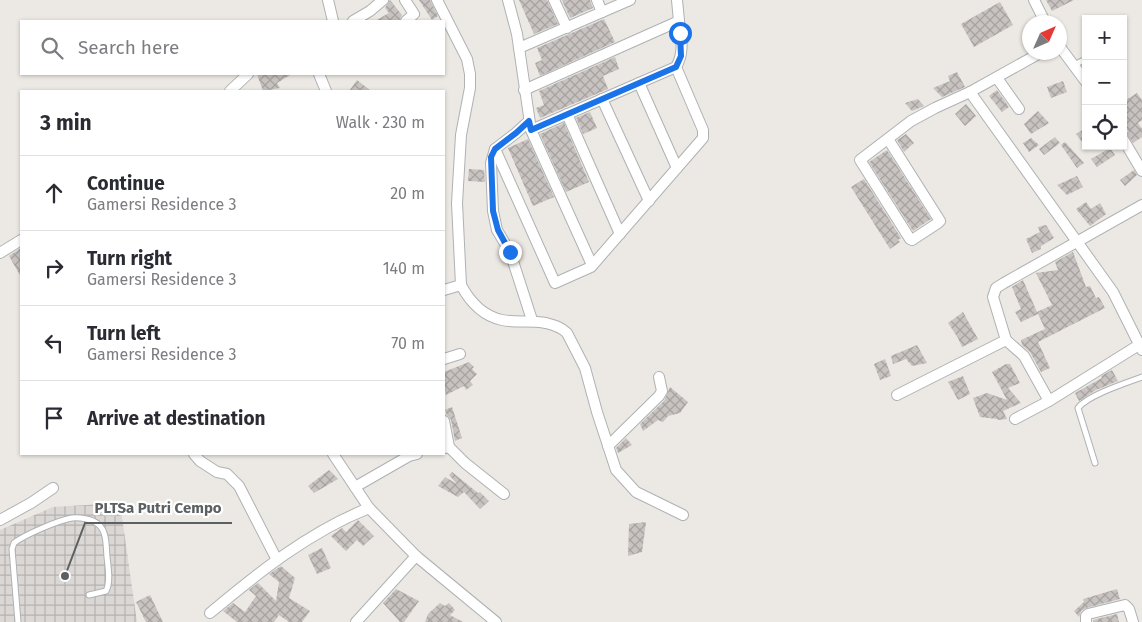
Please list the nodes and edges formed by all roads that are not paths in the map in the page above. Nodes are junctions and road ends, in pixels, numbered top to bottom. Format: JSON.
{"nodes":[{"id":1,"x":328,"y":0,"type":"edge"},
{"id":2,"x":383,"y":0,"type":"edge"},
{"id":3,"x":405,"y":0,"type":"edge"},
{"id":4,"x":437,"y":0,"type":"edge"},
{"id":5,"x":508,"y":0,"type":"edge"},
{"id":6,"x":554,"y":0,"type":"edge"},
{"id":7,"x":596,"y":0,"type":"edge"},
{"id":8,"x":630,"y":0,"type":"edge"},
{"id":9,"x":677,"y":0,"type":"edge"},
{"id":10,"x":1034,"y":0,"type":"edge"},
{"id":11,"x":602,"y":12,"type":"junction"},
{"id":12,"x":1042,"y":15,"type":"edge"},
{"id":13,"x":333,"y":20,"type":"edge"},
{"id":14,"x":355,"y":20,"type":"edge"},
{"id":15,"x":407,"y":20,"type":"edge"},
{"id":16,"x":679,"y":21,"type":"junction"},
{"id":17,"x":566,"y":28,"type":"junction"},
{"id":18,"x":519,"y":48,"type":"junction"},
{"id":19,"x":1067,"y":56,"type":"edge"},
{"id":20,"x":1028,"y":60,"type":"edge"},
{"id":21,"x":1084,"y":60,"type":"edge"},
{"id":22,"x":1074,"y":65,"type":"junction"},
{"id":23,"x":676,"y":67,"type":"junction"},
{"id":24,"x":247,"y":75,"type":"edge"},
{"id":25,"x":319,"y":75,"type":"edge"},
{"id":26,"x":1082,"y":76,"type":"edge"},
{"id":27,"x":997,"y":78,"type":"junction"},
{"id":28,"x":640,"y":82,"type":"junction"},
{"id":29,"x":234,"y":90,"type":"edge"},
{"id":30,"x":326,"y":90,"type":"edge"},
{"id":31,"x":524,"y":90,"type":"junction"},
{"id":32,"x":970,"y":92,"type":"junction"},
{"id":33,"x":602,"y":99,"type":"junction"},
{"id":34,"x":1019,"y":109,"type":"dead end"},
{"id":35,"x":567,"y":114,"type":"junction"},
{"id":36,"x":530,"y":126,"type":"junction"},
{"id":37,"x":888,"y":139,"type":"junction"},
{"id":38,"x":1127,"y":146,"type":"edge"},
{"id":39,"x":495,"y":149,"type":"junction"},
{"id":40,"x":677,"y":168,"type":"junction"},
{"id":41,"x":1142,"y":172,"type":"edge"},
{"id":42,"x":649,"y":201,"type":"junction"},
{"id":43,"x":1142,"y":205,"type":"edge"},
{"id":44,"x":620,"y":234,"type":"junction"},
{"id":45,"x":20,"y":241,"type":"edge"},
{"id":46,"x":1077,"y":242,"type":"junction"},
{"id":47,"x":1,"y":253,"type":"edge"},
{"id":48,"x":592,"y":266,"type":"junction"},
{"id":49,"x":461,"y":286,"type":"junction"},
{"id":50,"x":445,"y":290,"type":"edge"},
{"id":51,"x":532,"y":320,"type":"junction"},
{"id":52,"x":1006,"y":340,"type":"junction"},
{"id":53,"x":1141,"y":346,"type":"edge"},
{"id":54,"x":460,"y":354,"type":"dead end"},
{"id":55,"x":445,"y":359,"type":"edge"},
{"id":56,"x":659,"y":377,"type":"dead end"},
{"id":57,"x":1142,"y":377,"type":"edge"},
{"id":58,"x":897,"y":395,"type":"dead end"},
{"id":59,"x":1049,"y":401,"type":"junction"},
{"id":60,"x":1015,"y":419,"type":"dead end"},
{"id":61,"x":445,"y":434,"type":"edge"},
{"id":62,"x":608,"y":446,"type":"junction"},
{"id":63,"x":446,"y":447,"type":"edge"},
{"id":64,"x":195,"y":455,"type":"edge"},
{"id":65,"x":334,"y":455,"type":"edge"},
{"id":66,"x":410,"y":455,"type":"edge"},
{"id":67,"x":1095,"y":463,"type":"dead end"},
{"id":68,"x":355,"y":487,"type":"junction"},
{"id":69,"x":53,"y":488,"type":"dead end"},
{"id":70,"x":504,"y":494,"type":"dead end"},
{"id":71,"x":369,"y":508,"type":"junction"},
{"id":72,"x":683,"y":515,"type":"dead end"},
{"id":73,"x":0,"y":520,"type":"edge"},
{"id":74,"x":416,"y":556,"type":"junction"},
{"id":75,"x":277,"y":560,"type":"junction"},
{"id":76,"x":89,"y":595,"type":"dead end"},
{"id":77,"x":210,"y":613,"type":"dead end"},
{"id":78,"x":18,"y":622,"type":"edge"},
{"id":79,"x":356,"y":622,"type":"edge"},
{"id":80,"x":496,"y":622,"type":"edge"},
{"id":81,"x":1086,"y":622,"type":"edge"},
{"id":82,"x":1133,"y":622,"type":"edge"}],
"edges":[{"from":1,"to":13,"type":"street"},
{"from":2,"to":14,"type":"street"},
{"from":3,"to":15,"type":"street"},
{"from":4,"to":49,"type":"street"},
{"from":5,"to":18,"type":"street"},
{"from":6,"to":17,"type":"street"},
{"from":7,"to":11,"type":"street"},
{"from":8,"to":11,"type":"street"},
{"from":9,"to":16,"type":"street"},
{"from":10,"to":12,"type":"street"},
{"from":11,"to":17,"type":"street"},
{"from":16,"to":23,"type":"street"},
{"from":16,"to":31,"type":"street"},
{"from":17,"to":18,"type":"street"},
{"from":18,"to":31,"type":"street"},
{"from":19,"to":22,"type":"street"},
{"from":20,"to":27,"type":"street"},
{"from":21,"to":22,"type":"lane"},
{"from":22,"to":26,"type":"street"},
{"from":23,"to":28,"type":"street"},
{"from":23,"to":40,"type":"street"},
{"from":24,"to":29,"type":"street"},
{"from":25,"to":30,"type":"street"},
{"from":27,"to":32,"type":"street"},
{"from":27,"to":34,"type":"street"},
{"from":28,"to":33,"type":"street"},
{"from":28,"to":40,"type":"street"},
{"from":31,"to":36,"type":"street"},
{"from":32,"to":37,"type":"street"},
{"from":32,"to":46,"type":"street"},
{"from":33,"to":35,"type":"street"},
{"from":33,"to":42,"type":"street"},
{"from":35,"to":36,"type":"street"},
{"from":35,"to":44,"type":"street"},
{"from":36,"to":39,"type":"street"},
{"from":36,"to":48,"type":"street"},
{"from":37,"to":37,"type":"street"},
{"from":38,"to":41,"type":"street"},
{"from":39,"to":48,"type":"street"},
{"from":39,"to":51,"type":"street"},
{"from":40,"to":42,"type":"street"},
{"from":42,"to":44,"type":"street"},
{"from":43,"to":46,"type":"street"},
{"from":44,"to":48,"type":"street"},
{"from":45,"to":47,"type":"street"},
{"from":46,"to":52,"type":"street"},
{"from":46,"to":53,"type":"street"},
{"from":49,"to":50,"type":"street"},
{"from":49,"to":51,"type":"street"},
{"from":51,"to":62,"type":"street"},
{"from":52,"to":58,"type":"street"},
{"from":52,"to":59,"type":"street"},
{"from":53,"to":59,"type":"street"},
{"from":54,"to":55,"type":"street"},
{"from":56,"to":62,"type":"street"},
{"from":57,"to":67,"type":"lane"},
{"from":59,"to":60,"type":"street"},
{"from":61,"to":63,"type":"street"},
{"from":62,"to":72,"type":"street"},
{"from":63,"to":70,"type":"street"},
{"from":64,"to":75,"type":"street"},
{"from":65,"to":68,"type":"street"},
{"from":66,"to":68,"type":"street"},
{"from":68,"to":71,"type":"street"},
{"from":69,"to":73,"type":"street"},
{"from":71,"to":74,"type":"street"},
{"from":71,"to":75,"type":"street"},
{"from":74,"to":79,"type":"street"},
{"from":74,"to":80,"type":"street"},
{"from":75,"to":77,"type":"street"},
{"from":76,"to":78,"type":"lane"},
{"from":81,"to":82,"type":"street"}]}
